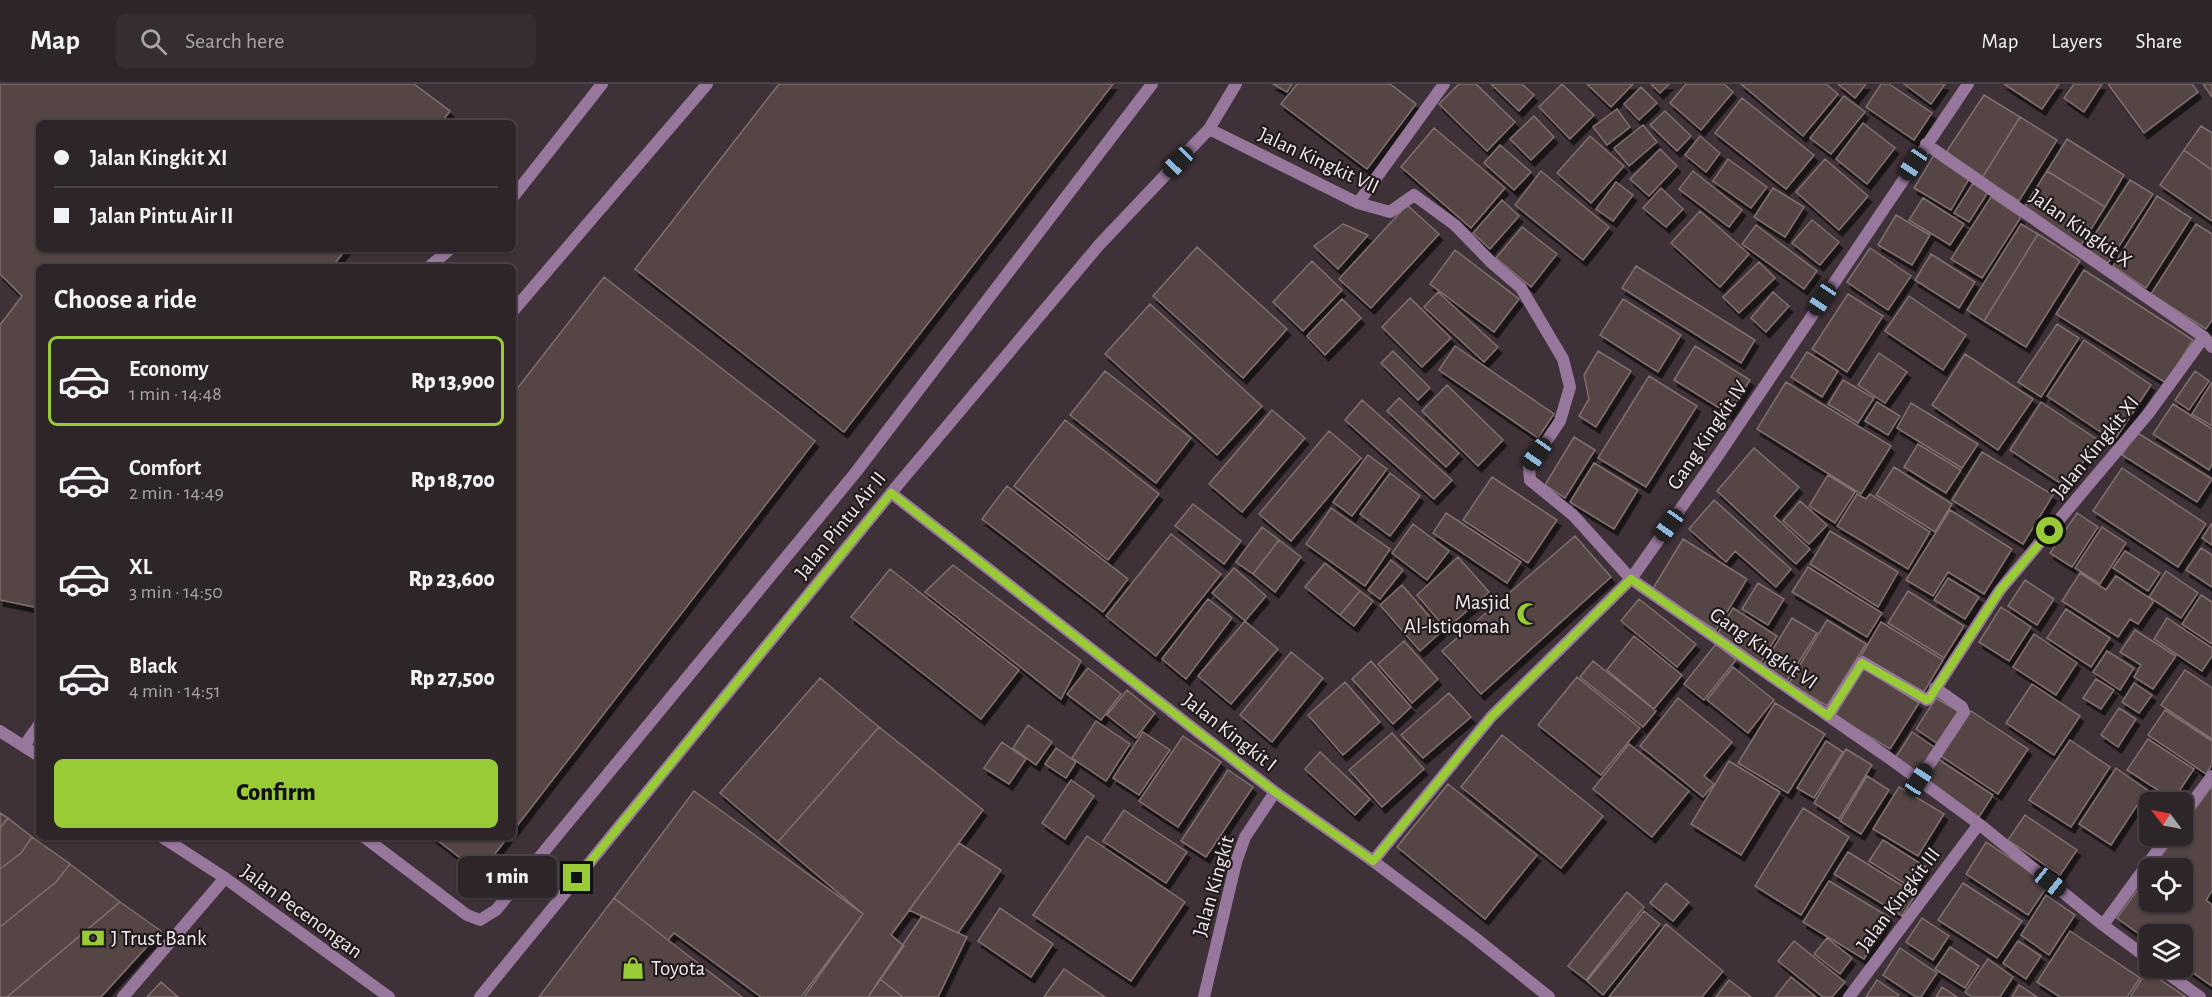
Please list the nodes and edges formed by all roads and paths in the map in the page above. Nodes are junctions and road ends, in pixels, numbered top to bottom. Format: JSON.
{"nodes":[{"id":1,"x":602,"y":84,"type":"edge"},
{"id":2,"x":707,"y":84,"type":"edge"},
{"id":3,"x":1152,"y":84,"type":"edge"},
{"id":4,"x":1236,"y":84,"type":"edge"},
{"id":5,"x":1444,"y":84,"type":"edge"},
{"id":6,"x":1968,"y":84,"type":"edge"},
{"id":7,"x":1209,"y":129,"type":"junction"},
{"id":8,"x":1926,"y":144,"type":"junction"},
{"id":9,"x":516,"y":193,"type":"edge"},
{"id":10,"x":1358,"y":203,"type":"junction"},
{"id":11,"x":446,"y":252,"type":"edge"},
{"id":12,"x":432,"y":264,"type":"edge"},
{"id":13,"x":516,"y":307,"type":"edge"},
{"id":14,"x":2208,"y":342,"type":"edge"},
{"id":15,"x":891,"y":493,"type":"junction"},
{"id":16,"x":1631,"y":579,"type":"junction"},
{"id":17,"x":1935,"y":688,"type":"junction"},
{"id":18,"x":1828,"y":716,"type":"junction"},
{"id":19,"x":36,"y":729,"type":"edge"},
{"id":20,"x":0,"y":731,"type":"edge"},
{"id":21,"x":24,"y":746,"type":"junction"},
{"id":22,"x":36,"y":754,"type":"edge"},
{"id":23,"x":2212,"y":776,"type":"edge"},
{"id":24,"x":1919,"y":780,"type":"junction"},
{"id":25,"x":1275,"y":792,"type":"junction"},
{"id":26,"x":2193,"y":801,"type":"edge"},
{"id":27,"x":1979,"y":824,"type":"junction"},
{"id":28,"x":167,"y":840,"type":"edge"},
{"id":29,"x":368,"y":840,"type":"edge"},
{"id":30,"x":2162,"y":846,"type":"edge"},
{"id":31,"x":1373,"y":861,"type":"junction"},
{"id":32,"x":225,"y":878,"type":"junction"},
{"id":33,"x":2103,"y":925,"type":"junction"},
{"id":34,"x":2139,"y":952,"type":"edge"},
{"id":35,"x":2174,"y":978,"type":"edge"},
{"id":36,"x":123,"y":997,"type":"edge"},
{"id":37,"x":389,"y":997,"type":"edge"},
{"id":38,"x":480,"y":997,"type":"edge"},
{"id":39,"x":1204,"y":997,"type":"edge"},
{"id":40,"x":1549,"y":997,"type":"edge"},
{"id":41,"x":1849,"y":997,"type":"edge"},
{"id":42,"x":2200,"y":997,"type":"edge"}],
"edges":[{"from":1,"to":9,"type":"street"},
{"from":2,"to":13,"type":"street"},
{"from":3,"to":29,"type":"street"},
{"from":4,"to":7,"type":"street","name":"Jalan Pintu Air II"},
{"from":5,"to":10,"type":"street"},
{"from":6,"to":8,"type":"street","name":"Gang Kingkit IV"},
{"from":7,"to":10,"type":"street","name":"Jalan Kingkit VII"},
{"from":7,"to":15,"type":"street","name":"Jalan Pintu Air II"},
{"from":8,"to":14,"type":"street","name":"Jalan Kingkit X"},
{"from":8,"to":16,"type":"street","name":"Gang Kingkit IV"},
{"from":10,"to":16,"type":"street","name":"Jalan Kingkit VII"},
{"from":11,"to":12,"type":"street"},
{"from":14,"to":17,"type":"street","name":"Jalan Kingkit XI"},
{"from":15,"to":25,"type":"street","name":"Jalan Kingkit I"},
{"from":15,"to":38,"type":"street","name":"Jalan Pintu Air II"},
{"from":16,"to":18,"type":"street","name":"Gang Kingkit VI"},
{"from":16,"to":31,"type":"street","name":"Gang Kingkit IV"},
{"from":17,"to":18,"type":"street"},
{"from":17,"to":24,"type":"street"},
{"from":18,"to":24,"type":"street","name":"Gang Kingkit VI"},
{"from":19,"to":21,"type":"street"},
{"from":20,"to":21,"type":"street"},
{"from":21,"to":22,"type":"street"},
{"from":23,"to":26,"type":"street"},
{"from":24,"to":27,"type":"street","name":"Gang Kingkit VI"},
{"from":25,"to":31,"type":"street","name":"Jalan Kingkit I"},
{"from":25,"to":39,"type":"street","name":"Jalan Kingkit"},
{"from":27,"to":33,"type":"street","name":"Gang Kingkit VI"},
{"from":27,"to":41,"type":"street","name":"Jalan Kingkit III"},
{"from":28,"to":32,"type":"street","name":"Jalan Pecenongan"},
{"from":30,"to":33,"type":"street"},
{"from":31,"to":40,"type":"street","name":"Jalan Kingkit I"},
{"from":32,"to":36,"type":"street"},
{"from":32,"to":37,"type":"street","name":"Jalan Pecenongan"},
{"from":33,"to":34,"type":"street","name":"Gang Kingkit VI"},
{"from":35,"to":42,"type":"street"}]}
